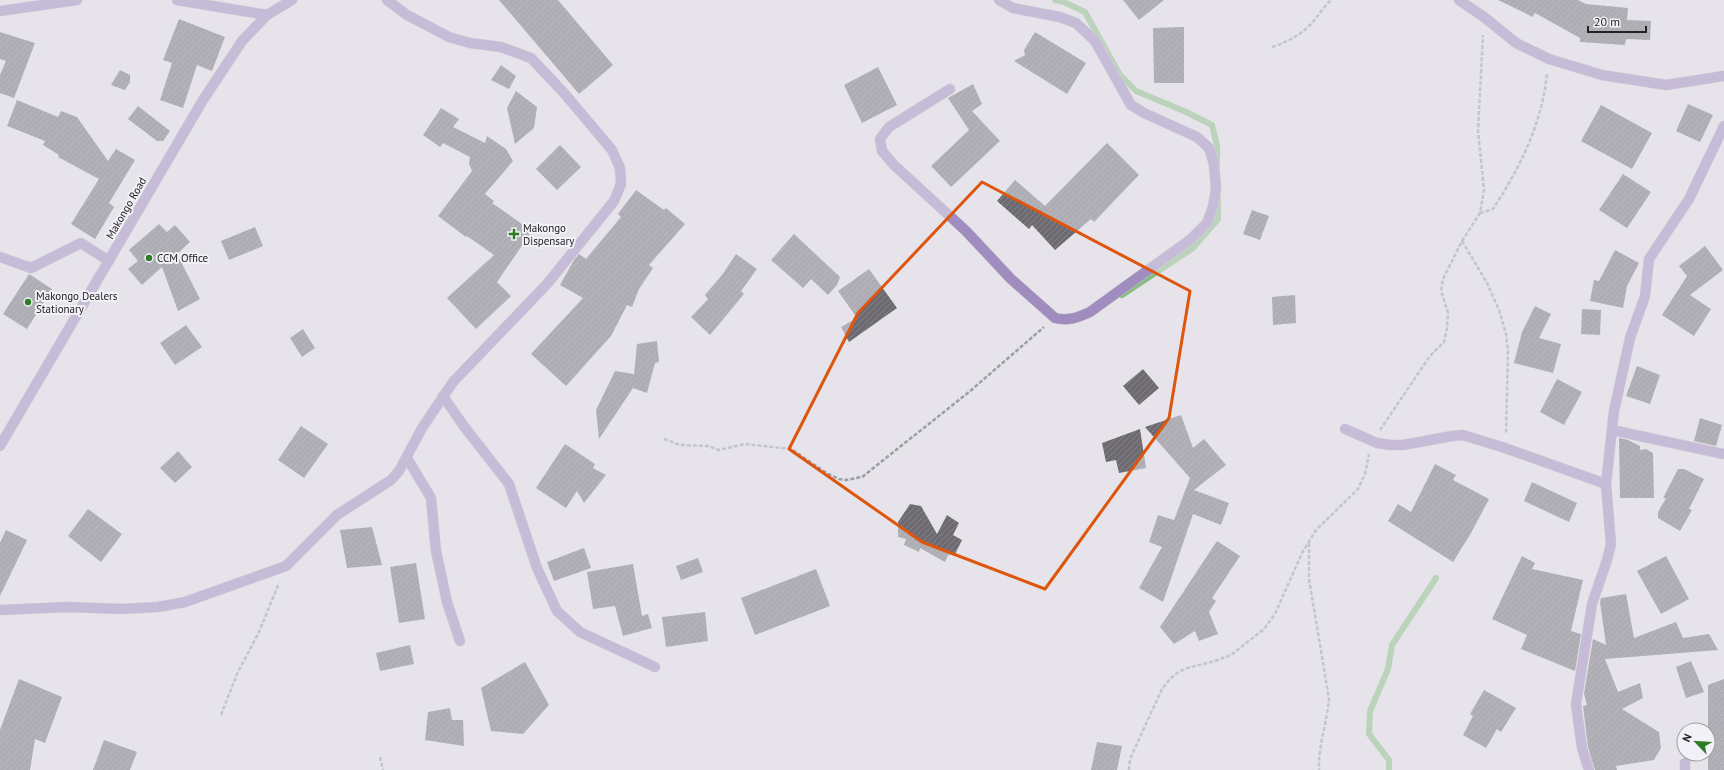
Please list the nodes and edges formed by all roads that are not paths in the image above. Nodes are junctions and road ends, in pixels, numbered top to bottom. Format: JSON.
{"nodes":[{"id":1,"x":77,"y":0,"type":"edge"},
{"id":2,"x":177,"y":0,"type":"edge"},
{"id":3,"x":292,"y":0,"type":"edge"},
{"id":4,"x":387,"y":0,"type":"edge"},
{"id":5,"x":999,"y":0,"type":"edge"},
{"id":6,"x":1459,"y":0,"type":"edge"},
{"id":7,"x":0,"y":11,"type":"edge"},
{"id":8,"x":268,"y":14,"type":"junction"},
{"id":9,"x":1724,"y":76,"type":"edge"},
{"id":10,"x":950,"y":89,"type":"dead end"},
{"id":11,"x":1724,"y":126,"type":"edge"},
{"id":12,"x":0,"y":257,"type":"edge"},
{"id":13,"x":109,"y":261,"type":"junction"},
{"id":14,"x":443,"y":396,"type":"junction"},
{"id":15,"x":1345,"y":429,"type":"dead end"},
{"id":16,"x":1612,"y":430,"type":"junction"},
{"id":17,"x":0,"y":446,"type":"edge"},
{"id":18,"x":1724,"y":454,"type":"edge"},
{"id":19,"x":407,"y":458,"type":"junction"},
{"id":20,"x":1606,"y":484,"type":"junction"},
{"id":21,"x":0,"y":610,"type":"edge"},
{"id":22,"x":460,"y":641,"type":"dead end"},
{"id":23,"x":655,"y":667,"type":"dead end"},
{"id":24,"x":1589,"y":770,"type":"edge"}],
"edges":[{"from":1,"to":7,"type":"street"},
{"from":2,"to":8,"type":"street"},
{"from":3,"to":8,"type":"street","name":"Makongo Road"},
{"from":4,"to":14,"type":"street"},
{"from":5,"to":10,"type":"street"},
{"from":6,"to":9,"type":"street"},
{"from":8,"to":13,"type":"street","name":"Makongo Road"},
{"from":11,"to":16,"type":"street"},
{"from":12,"to":13,"type":"street"},
{"from":13,"to":17,"type":"street","name":"Makongo Road"},
{"from":14,"to":19,"type":"street"},
{"from":14,"to":23,"type":"street"},
{"from":15,"to":20,"type":"street"},
{"from":16,"to":18,"type":"street"},
{"from":16,"to":20,"type":"street"},
{"from":19,"to":21,"type":"street"},
{"from":19,"to":22,"type":"street"},
{"from":20,"to":24,"type":"street"}]}
